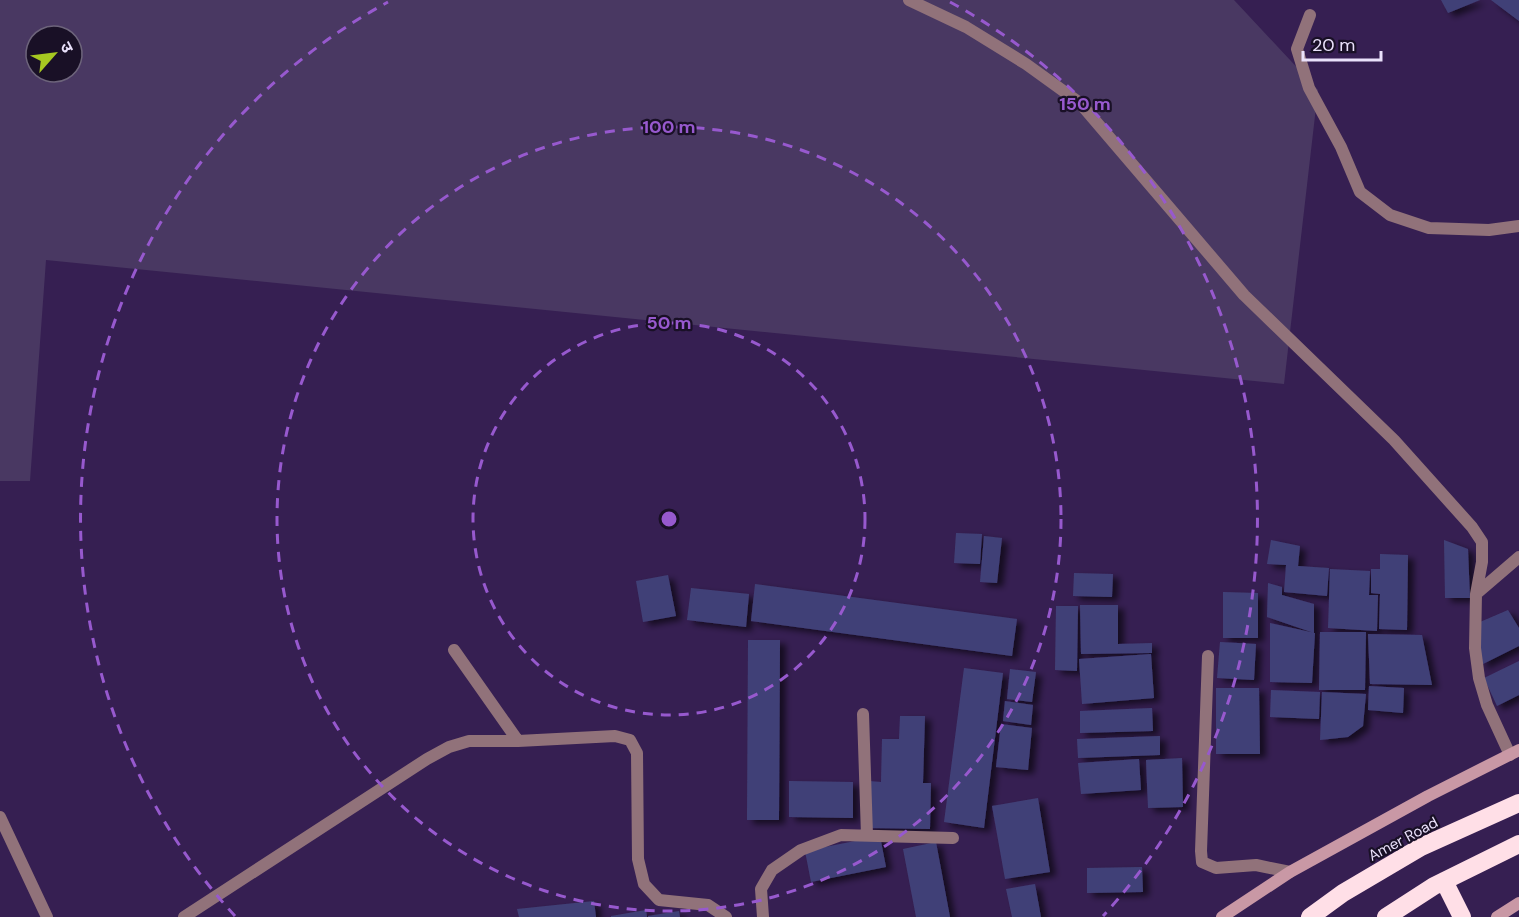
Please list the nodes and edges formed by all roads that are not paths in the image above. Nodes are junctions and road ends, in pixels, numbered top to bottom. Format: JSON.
{"nodes":[{"id":1,"x":909,"y":0,"type":"edge"},
{"id":2,"x":1310,"y":15,"type":"dead end"},
{"id":3,"x":1519,"y":226,"type":"edge"},
{"id":4,"x":1519,"y":557,"type":"edge"},
{"id":5,"x":1476,"y":594,"type":"junction"},
{"id":6,"x":454,"y":650,"type":"dead end"},
{"id":7,"x":1208,"y":656,"type":"dead end"},
{"id":8,"x":863,"y":714,"type":"dead end"},
{"id":9,"x":518,"y":741,"type":"junction"},
{"id":10,"x":1514,"y":752,"type":"edge"},
{"id":11,"x":1519,"y":802,"type":"edge"},
{"id":12,"x":0,"y":818,"type":"edge"},
{"id":13,"x":867,"y":835,"type":"junction"},
{"id":14,"x":953,"y":838,"type":"dead end"},
{"id":15,"x":1519,"y":844,"type":"edge"},
{"id":16,"x":1290,"y":872,"type":"junction"},
{"id":17,"x":1444,"y":881,"type":"junction"},
{"id":18,"x":1518,"y":905,"type":"edge"},
{"id":19,"x":47,"y":917,"type":"edge"},
{"id":20,"x":184,"y":917,"type":"edge"},
{"id":21,"x":726,"y":917,"type":"edge"},
{"id":22,"x":763,"y":917,"type":"edge"},
{"id":23,"x":1222,"y":917,"type":"edge"},
{"id":24,"x":1310,"y":917,"type":"edge"},
{"id":25,"x":1386,"y":917,"type":"edge"},
{"id":26,"x":1462,"y":917,"type":"edge"},
{"id":27,"x":1497,"y":917,"type":"edge"}],
"edges":[{"from":1,"to":5,"type":"street"},
{"from":2,"to":3,"type":"street"},
{"from":4,"to":5,"type":"street"},
{"from":5,"to":10,"type":"street"},
{"from":6,"to":9,"type":"street"},
{"from":7,"to":16,"type":"street"},
{"from":8,"to":13,"type":"street"},
{"from":9,"to":20,"type":"street"},
{"from":9,"to":21,"type":"street"},
{"from":10,"to":16,"type":"street"},
{"from":11,"to":24,"type":"highway","name":"Amer Road"},
{"from":12,"to":19,"type":"street"},
{"from":13,"to":14,"type":"street"},
{"from":13,"to":22,"type":"street"},
{"from":15,"to":17,"type":"highway"},
{"from":16,"to":23,"type":"street"},
{"from":17,"to":25,"type":"highway"},
{"from":17,"to":26,"type":"highway"},
{"from":18,"to":27,"type":"street"}]}
